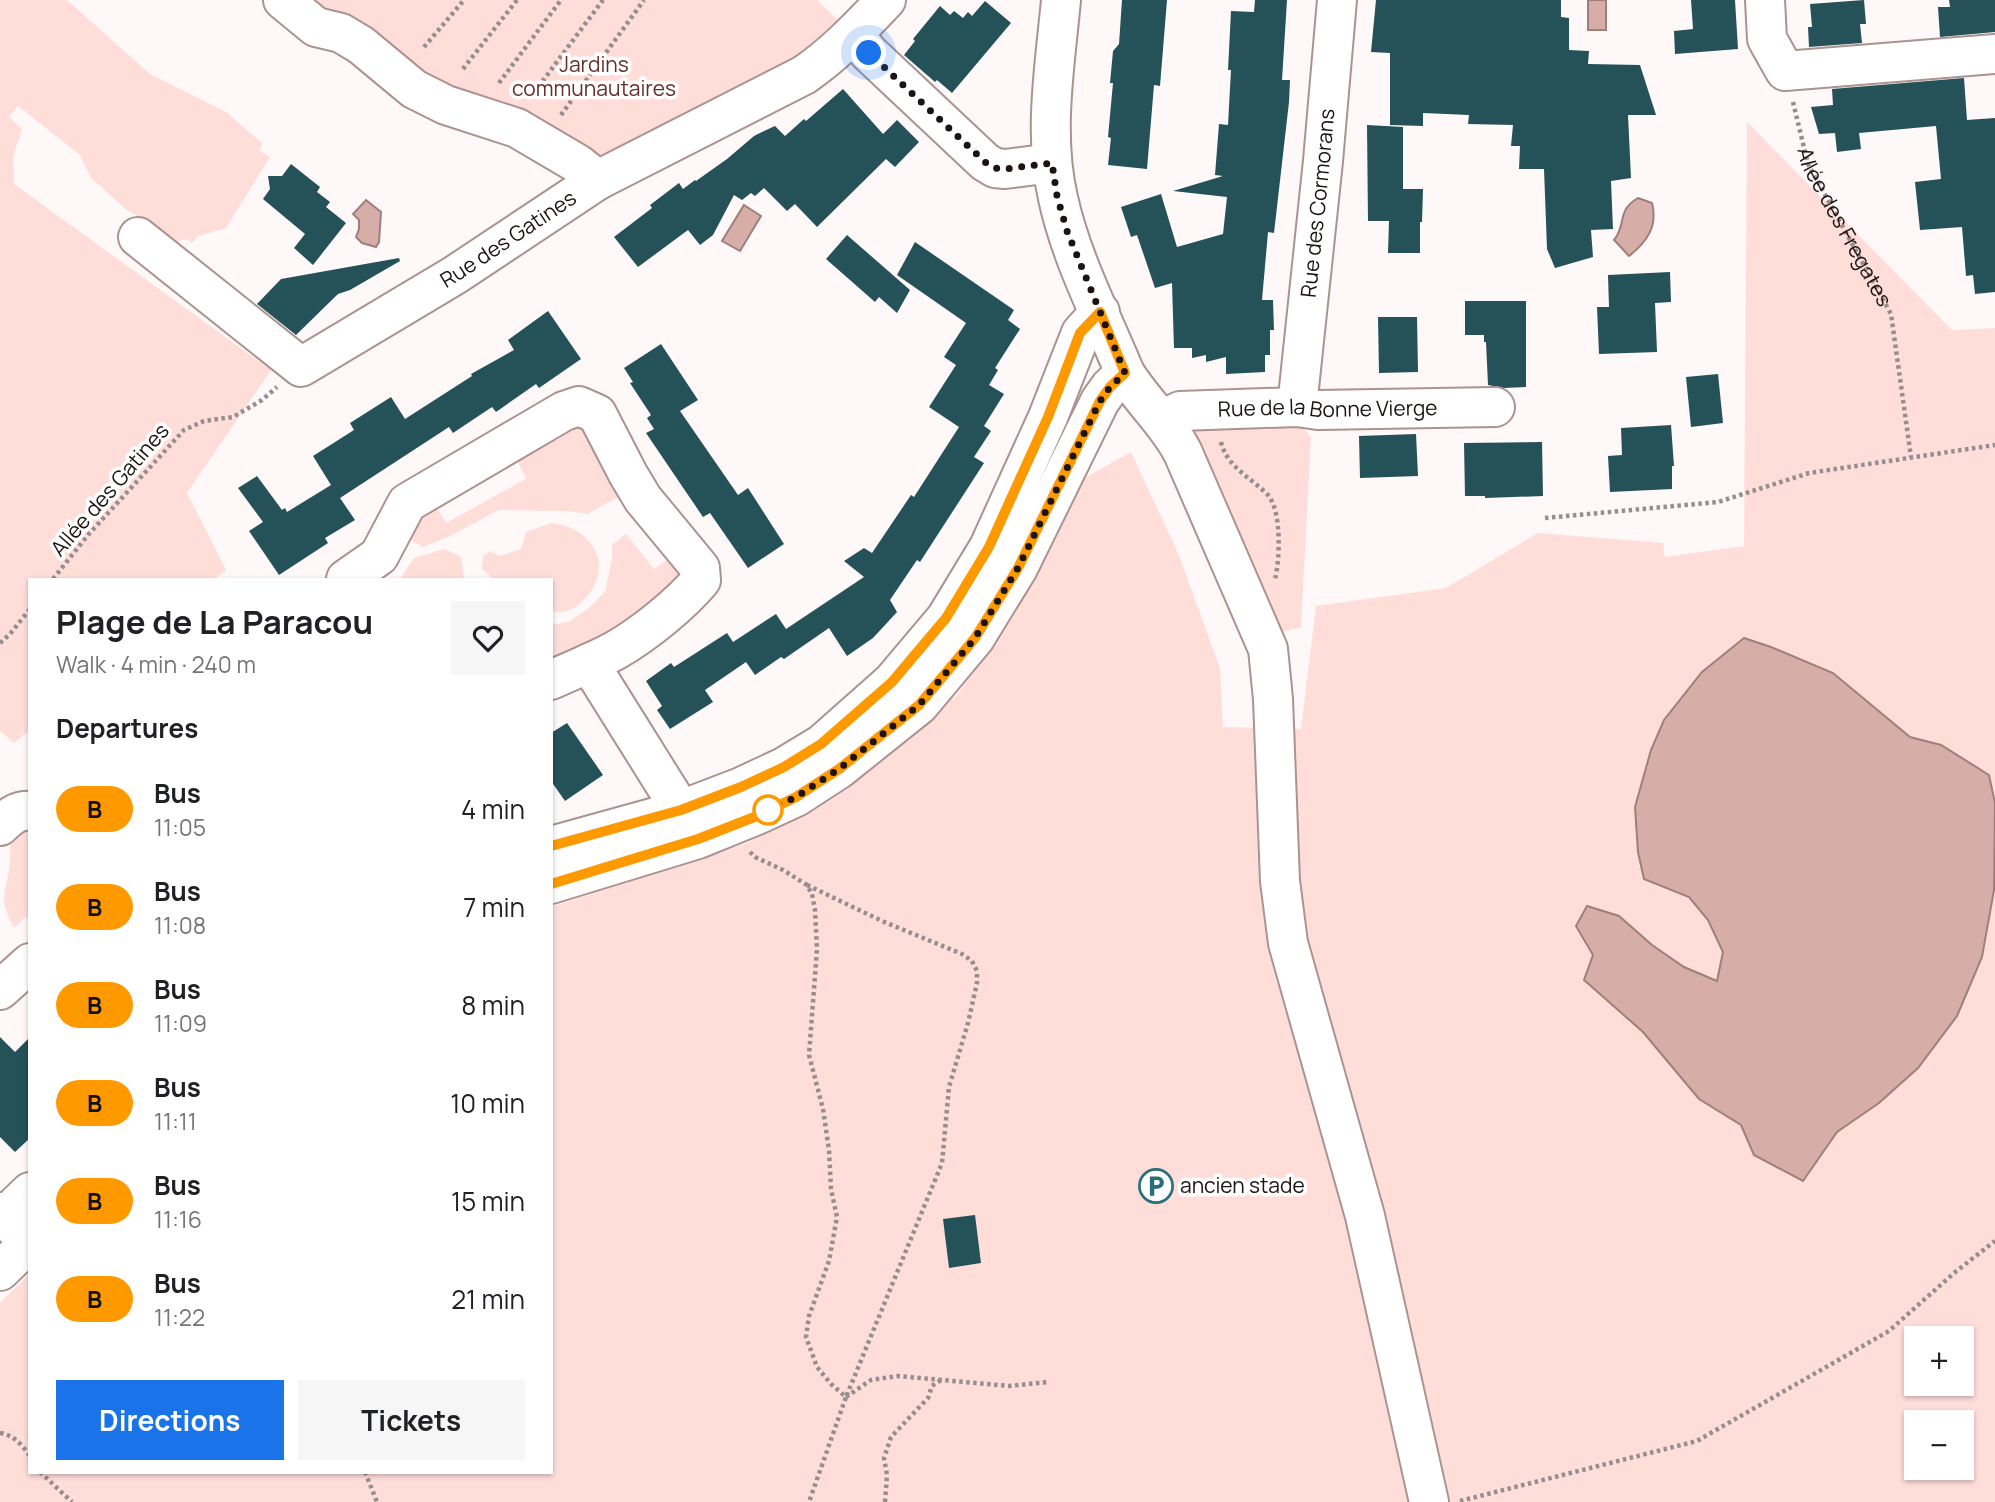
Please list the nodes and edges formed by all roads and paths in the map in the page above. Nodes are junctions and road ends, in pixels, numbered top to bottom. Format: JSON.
{"nodes":[{"id":1,"x":283,"y":0,"type":"edge"},
{"id":2,"x":464,"y":0,"type":"edge"},
{"id":3,"x":517,"y":0,"type":"edge"},
{"id":4,"x":561,"y":0,"type":"edge"},
{"id":5,"x":603,"y":0,"type":"edge"},
{"id":6,"x":644,"y":0,"type":"edge"},
{"id":7,"x":886,"y":0,"type":"edge"},
{"id":8,"x":1061,"y":0,"type":"edge"},
{"id":9,"x":1337,"y":0,"type":"edge"},
{"id":10,"x":1765,"y":0,"type":"edge"},
{"id":11,"x":853,"y":34,"type":"junction"},
{"id":12,"x":424,"y":47,"type":"dead end"},
{"id":13,"x":1995,"y":54,"type":"edge"},
{"id":14,"x":463,"y":69,"type":"dead end"},
{"id":15,"x":1784,"y":71,"type":"junction"},
{"id":16,"x":499,"y":83,"type":"dead end"},
{"id":17,"x":527,"y":103,"type":"dead end"},
{"id":18,"x":556,"y":122,"type":"dead end"},
{"id":19,"x":1052,"y":163,"type":"junction"},
{"id":20,"x":598,"y":180,"type":"junction"},
{"id":21,"x":138,"y":237,"type":"dead end"},
{"id":22,"x":1100,"y":312,"type":"junction"},
{"id":23,"x":301,"y":367,"type":"junction"},
{"id":24,"x":1125,"y":373,"type":"junction"},
{"id":25,"x":1297,"y":407,"type":"junction"},
{"id":26,"x":1495,"y":407,"type":"dead end"},
{"id":27,"x":1216,"y":411,"type":"junction"},
{"id":28,"x":1162,"y":420,"type":"junction"},
{"id":29,"x":1995,"y":445,"type":"edge"},
{"id":30,"x":1911,"y":457,"type":"junction"},
{"id":31,"x":1545,"y":518,"type":"dead end"},
{"id":32,"x":54,"y":578,"type":"edge"},
{"id":33,"x":347,"y":578,"type":"edge"},
{"id":34,"x":1273,"y":588,"type":"dead end"},
{"id":35,"x":28,"y":612,"type":"edge"},
{"id":36,"x":0,"y":643,"type":"edge"},
{"id":37,"x":589,"y":663,"type":"junction"},
{"id":38,"x":553,"y":679,"type":"edge"},
{"id":39,"x":28,"y":811,"type":"edge"},
{"id":40,"x":690,"y":824,"type":"junction"},
{"id":41,"x":735,"y":824,"type":"junction"},
{"id":42,"x":0,"y":826,"type":"edge"},
{"id":43,"x":553,"y":846,"type":"edge"},
{"id":44,"x":553,"y":883,"type":"edge"},
{"id":45,"x":807,"y":885,"type":"junction"},
{"id":46,"x":28,"y":965,"type":"edge"},
{"id":47,"x":0,"y":990,"type":"edge"},
{"id":48,"x":16,"y":1221,"type":"edge"},
{"id":49,"x":1995,"y":1241,"type":"edge"},
{"id":50,"x":0,"y":1271,"type":"edge"},
{"id":51,"x":942,"y":1380,"type":"junction"},
{"id":52,"x":1048,"y":1382,"type":"dead end"},
{"id":53,"x":846,"y":1397,"type":"junction"},
{"id":54,"x":0,"y":1433,"type":"edge"},
{"id":55,"x":28,"y":1453,"type":"edge"},
{"id":56,"x":42,"y":1474,"type":"edge"},
{"id":57,"x":366,"y":1474,"type":"edge"},
{"id":58,"x":72,"y":1502,"type":"edge"},
{"id":59,"x":377,"y":1502,"type":"edge"},
{"id":60,"x":809,"y":1502,"type":"edge"},
{"id":61,"x":885,"y":1502,"type":"edge"},
{"id":62,"x":1429,"y":1502,"type":"edge"},
{"id":63,"x":1455,"y":1502,"type":"edge"}],
"edges":[{"from":1,"to":20,"type":"street"},
{"from":2,"to":12,"type":"path"},
{"from":3,"to":14,"type":"path"},
{"from":4,"to":16,"type":"path"},
{"from":5,"to":17,"type":"path"},
{"from":6,"to":18,"type":"path"},
{"from":7,"to":11,"type":"street","name":"Rue des Gatines"},
{"from":8,"to":19,"type":"street"},
{"from":9,"to":25,"type":"street","name":"Rue des Cormorans"},
{"from":10,"to":15,"type":"street"},
{"from":11,"to":19,"type":"street"},
{"from":11,"to":20,"type":"street","name":"Rue des Gatines"},
{"from":13,"to":15,"type":"street"},
{"from":15,"to":30,"type":"path","name":"Allée des Fregates"},
{"from":19,"to":22,"type":"street"},
{"from":20,"to":23,"type":"street","name":"Rue des Gatines"},
{"from":21,"to":23,"type":"street"},
{"from":22,"to":24,"type":"street"},
{"from":22,"to":40,"type":"street"},
{"from":23,"to":32,"type":"path","name":"Allée des Gatines"},
{"from":24,"to":28,"type":"street"},
{"from":24,"to":41,"type":"street"},
{"from":25,"to":26,"type":"street","name":"Rue de la Bonne Vierge"},
{"from":25,"to":27,"type":"street","name":"Rue de la Bonne Vierge"},
{"from":27,"to":28,"type":"street","name":"Rue de la Bonne Vierge"},
{"from":27,"to":34,"type":"path"},
{"from":28,"to":62,"type":"street"},
{"from":29,"to":30,"type":"path"},
{"from":30,"to":31,"type":"path"},
{"from":33,"to":37,"type":"street"},
{"from":35,"to":36,"type":"path"},
{"from":37,"to":38,"type":"street"},
{"from":37,"to":40,"type":"street"},
{"from":39,"to":42,"type":"street"},
{"from":40,"to":41,"type":"street"},
{"from":40,"to":43,"type":"street"},
{"from":40,"to":44,"type":"street"},
{"from":41,"to":45,"type":"path"},
{"from":45,"to":53,"type":"path"},
{"from":45,"to":53,"type":"path"},
{"from":46,"to":47,"type":"street"},
{"from":48,"to":50,"type":"street"},
{"from":49,"to":63,"type":"path"},
{"from":51,"to":52,"type":"path"},
{"from":51,"to":53,"type":"path"},
{"from":51,"to":61,"type":"path"},
{"from":53,"to":60,"type":"path"},
{"from":54,"to":55,"type":"path"},
{"from":56,"to":58,"type":"path"},
{"from":57,"to":59,"type":"path"}]}
